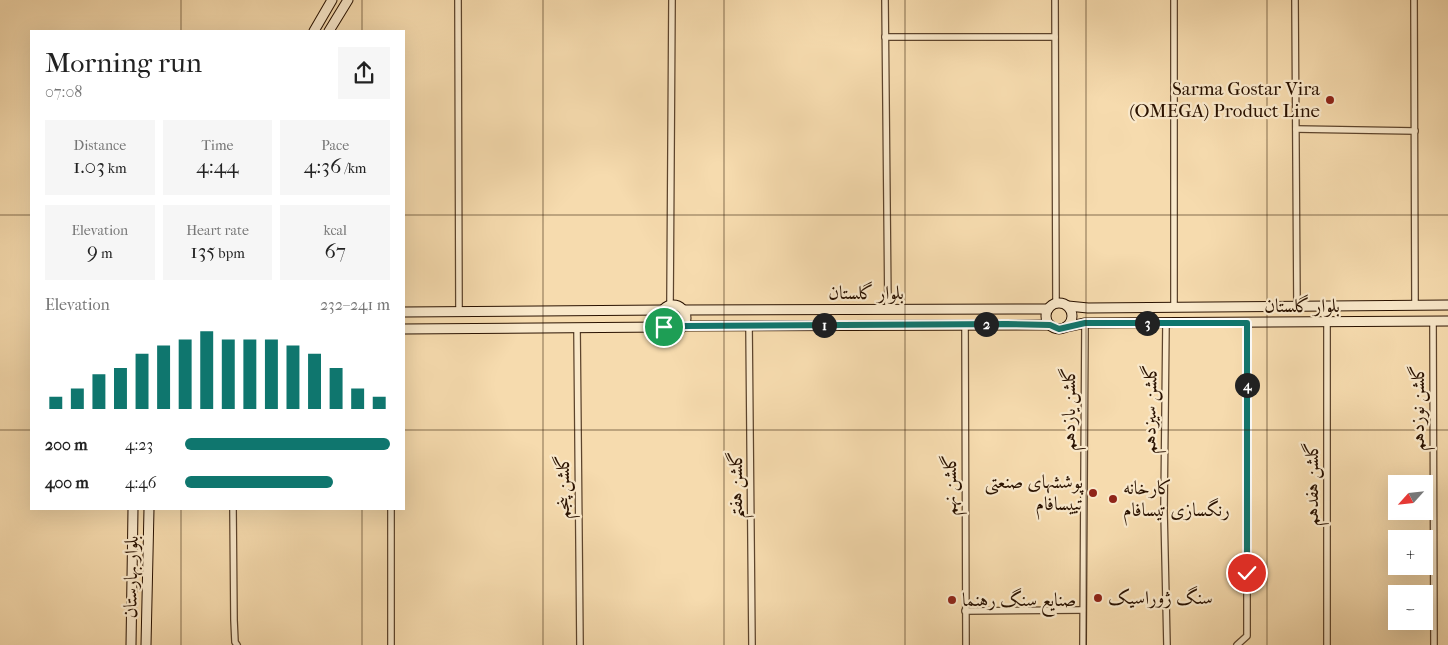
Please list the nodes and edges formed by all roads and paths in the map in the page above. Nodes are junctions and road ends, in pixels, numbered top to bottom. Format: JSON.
{"nodes":[{"id":1,"x":332,"y":0,"type":"edge"},
{"id":2,"x":348,"y":0,"type":"edge"},
{"id":3,"x":458,"y":0,"type":"edge"},
{"id":4,"x":672,"y":0,"type":"edge"},
{"id":5,"x":884,"y":0,"type":"edge"},
{"id":6,"x":1055,"y":0,"type":"edge"},
{"id":7,"x":1174,"y":0,"type":"edge"},
{"id":8,"x":1295,"y":0,"type":"edge"},
{"id":9,"x":1414,"y":0,"type":"edge"},
{"id":10,"x":315,"y":30,"type":"edge"},
{"id":11,"x":330,"y":30,"type":"edge"},
{"id":12,"x":885,"y":37,"type":"junction"},
{"id":13,"x":1055,"y":37,"type":"junction"},
{"id":14,"x":1296,"y":129,"type":"junction"},
{"id":15,"x":1415,"y":131,"type":"junction"},
{"id":16,"x":1052,"y":306,"type":"junction"},
{"id":17,"x":1068,"y":306,"type":"junction"},
{"id":18,"x":1297,"y":306,"type":"junction"},
{"id":19,"x":1415,"y":306,"type":"junction"},
{"id":20,"x":1448,"y":306,"type":"edge"},
{"id":21,"x":1174,"y":307,"type":"junction"},
{"id":22,"x":667,"y":308,"type":"junction"},
{"id":23,"x":888,"y":309,"type":"junction"},
{"id":24,"x":684,"y":310,"type":"junction"},
{"id":25,"x":405,"y":312,"type":"edge"},
{"id":26,"x":458,"y":312,"type":"junction"},
{"id":27,"x":1433,"y":321,"type":"junction"},
{"id":28,"x":1448,"y":321,"type":"edge"},
{"id":29,"x":1326,"y":322,"type":"junction"},
{"id":30,"x":1085,"y":323,"type":"junction"},
{"id":31,"x":1166,"y":323,"type":"junction"},
{"id":32,"x":1247,"y":323,"type":"junction"},
{"id":33,"x":965,"y":324,"type":"junction"},
{"id":34,"x":750,"y":325,"type":"junction"},
{"id":35,"x":1050,"y":325,"type":"junction"},
{"id":36,"x":684,"y":326,"type":"junction"},
{"id":37,"x":664,"y":327,"type":"junction"},
{"id":38,"x":1066,"y":327,"type":"junction"},
{"id":39,"x":577,"y":328,"type":"junction"},
{"id":40,"x":405,"y":329,"type":"edge"},
{"id":41,"x":133,"y":510,"type":"edge"},
{"id":42,"x":148,"y":510,"type":"edge"},
{"id":43,"x":233,"y":510,"type":"edge"},
{"id":44,"x":391,"y":510,"type":"edge"},
{"id":45,"x":1083,"y":610,"type":"junction"},
{"id":46,"x":965,"y":611,"type":"junction"},
{"id":47,"x":131,"y":645,"type":"edge"},
{"id":48,"x":146,"y":645,"type":"edge"},
{"id":49,"x":237,"y":645,"type":"edge"},
{"id":50,"x":391,"y":645,"type":"edge"},
{"id":51,"x":580,"y":645,"type":"edge"},
{"id":52,"x":752,"y":645,"type":"edge"},
{"id":53,"x":966,"y":645,"type":"edge"},
{"id":54,"x":1083,"y":645,"type":"edge"},
{"id":55,"x":1167,"y":645,"type":"edge"},
{"id":56,"x":1237,"y":645,"type":"edge"},
{"id":57,"x":1327,"y":645,"type":"edge"},
{"id":58,"x":1434,"y":645,"type":"edge"}],
"edges":[{"from":1,"to":10,"type":"street"},
{"from":2,"to":11,"type":"street"},
{"from":3,"to":26,"type":"street"},
{"from":4,"to":22,"type":"street"},
{"from":5,"to":12,"type":"street"},
{"from":6,"to":13,"type":"street"},
{"from":7,"to":21,"type":"street"},
{"from":8,"to":14,"type":"street"},
{"from":9,"to":15,"type":"street"},
{"from":12,"to":13,"type":"street"},
{"from":12,"to":23,"type":"street"},
{"from":13,"to":16,"type":"street"},
{"from":14,"to":15,"type":"street"},
{"from":14,"to":18,"type":"street"},
{"from":15,"to":19,"type":"street"},
{"from":16,"to":17,"type":"street"},
{"from":16,"to":23,"type":"street","name":"بلوار گلستان"},
{"from":16,"to":35,"type":"street"},
{"from":17,"to":21,"type":"street","name":"بلوار گلستان"},
{"from":17,"to":38,"type":"street"},
{"from":18,"to":19,"type":"street","name":"بلوار گلستان"},
{"from":18,"to":21,"type":"street","name":"بلوار گلستان"},
{"from":19,"to":20,"type":"street","name":"بلوار گلستان"},
{"from":22,"to":24,"type":"street"},
{"from":22,"to":26,"type":"street"},
{"from":22,"to":37,"type":"street"},
{"from":23,"to":24,"type":"street","name":"بلوار گلستان"},
{"from":24,"to":36,"type":"street"},
{"from":25,"to":26,"type":"street"},
{"from":27,"to":28,"type":"street","name":"بلوار گلستان"},
{"from":27,"to":29,"type":"street","name":"بلوار گلستان"},
{"from":27,"to":58,"type":"street","name":"گلشن نوزدهم"},
{"from":29,"to":32,"type":"street","name":"بلوار گلستان"},
{"from":29,"to":57,"type":"street","name":"گلشن هفدهم"},
{"from":30,"to":31,"type":"street","name":"بلوار گلستان"},
{"from":30,"to":38,"type":"street","name":"بلوار گلستان"},
{"from":30,"to":45,"type":"street","name":"گلشن یازدهم"},
{"from":31,"to":32,"type":"street","name":"بلوار گلستان"},
{"from":31,"to":55,"type":"street","name":"گلشن سیزدهم"},
{"from":32,"to":56,"type":"street"},
{"from":33,"to":34,"type":"street","name":"بلوار گلستان"},
{"from":33,"to":35,"type":"street","name":"بلوار گلستان"},
{"from":33,"to":46,"type":"street","name":"گلشن نهم"},
{"from":34,"to":36,"type":"street","name":"بلوار گلستان"},
{"from":34,"to":52,"type":"street","name":"گلشن هفتم"},
{"from":35,"to":38,"type":"street"},
{"from":36,"to":37,"type":"street"},
{"from":37,"to":39,"type":"street"},
{"from":39,"to":40,"type":"street"},
{"from":39,"to":51,"type":"street","name":"گلشن پنجم"},
{"from":41,"to":47,"type":"street","name":"بلوار بهارستان"},
{"from":42,"to":48,"type":"street","name":"بلوار بهارستان"},
{"from":43,"to":49,"type":"street"},
{"from":44,"to":50,"type":"street"},
{"from":45,"to":46,"type":"street"},
{"from":45,"to":54,"type":"street","name":"گلشن یازدهم"},
{"from":46,"to":53,"type":"street","name":"گلشن نهم"}]}
